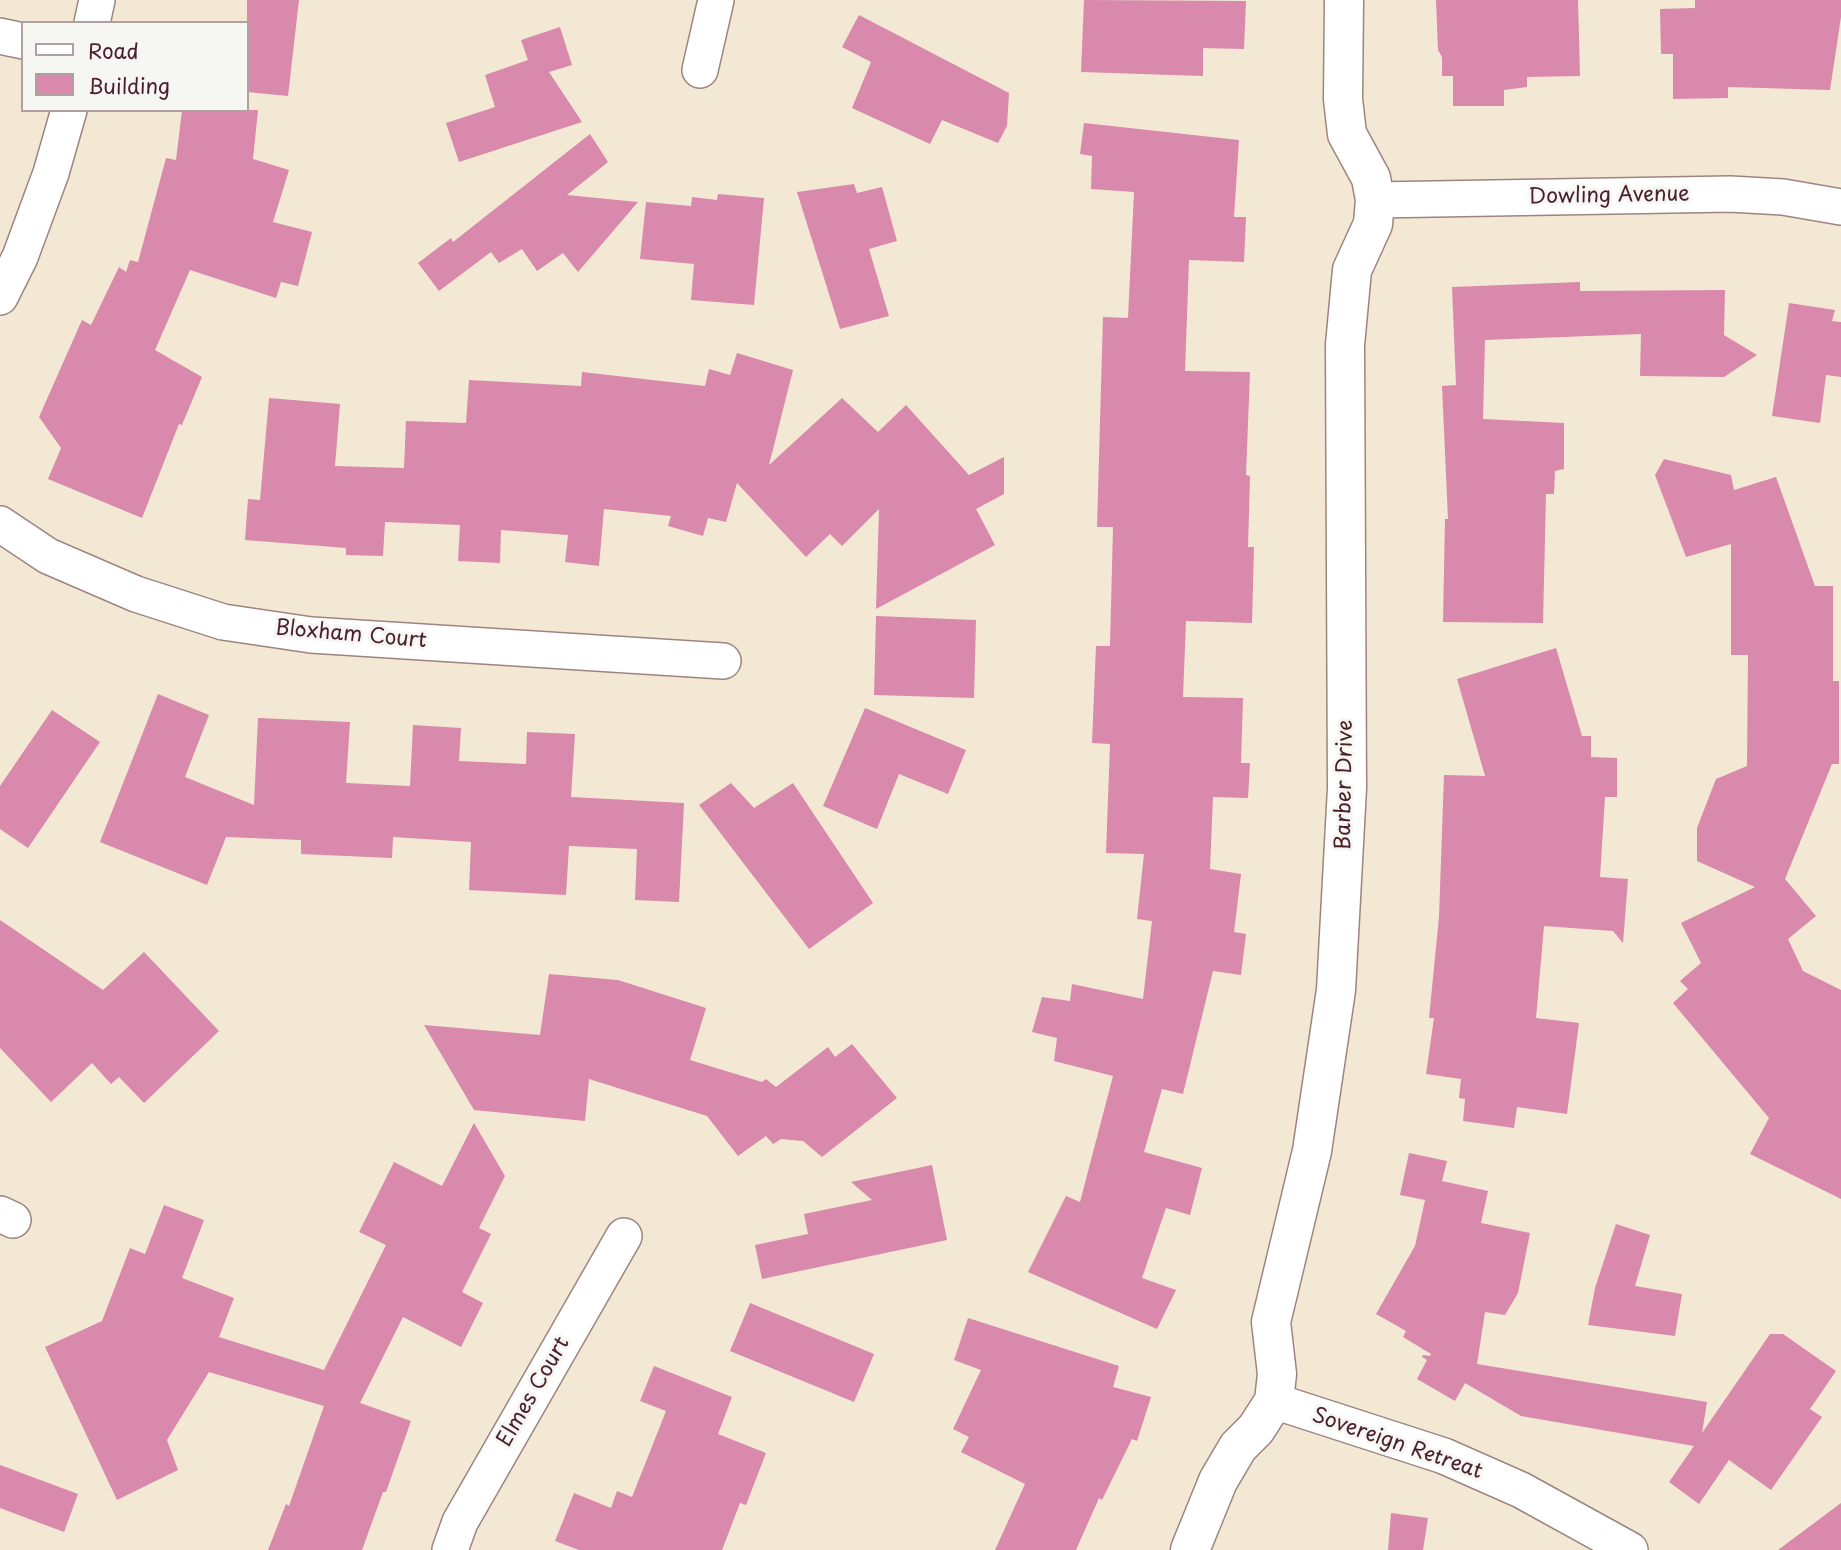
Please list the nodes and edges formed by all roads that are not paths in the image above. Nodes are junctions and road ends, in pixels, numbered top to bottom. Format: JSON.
{"nodes":[{"id":1,"x":97,"y":0,"type":"edge"},
{"id":2,"x":716,"y":0,"type":"edge"},
{"id":3,"x":1344,"y":0,"type":"edge"},
{"id":4,"x":92,"y":21,"type":"edge"},
{"id":5,"x":0,"y":36,"type":"edge"},
{"id":6,"x":21,"y":41,"type":"edge"},
{"id":7,"x":700,"y":70,"type":"dead end"},
{"id":8,"x":68,"y":112,"type":"edge"},
{"id":9,"x":1375,"y":200,"type":"junction"},
{"id":10,"x":1841,"y":207,"type":"edge"},
{"id":11,"x":0,"y":297,"type":"edge"},
{"id":12,"x":0,"y":524,"type":"edge"},
{"id":13,"x":723,"y":661,"type":"dead end"},
{"id":14,"x":624,"y":1236,"type":"dead end"},
{"id":15,"x":1274,"y":1401,"type":"junction"},
{"id":16,"x":450,"y":1550,"type":"edge"},
{"id":17,"x":1190,"y":1550,"type":"edge"},
{"id":18,"x":1630,"y":1550,"type":"edge"}],
"edges":[{"from":1,"to":4,"type":"street"},
{"from":2,"to":7,"type":"street"},
{"from":3,"to":9,"type":"street","name":"Barber Drive"},
{"from":5,"to":6,"type":"street"},
{"from":8,"to":11,"type":"street"},
{"from":9,"to":10,"type":"street","name":"Dowling Avenue"},
{"from":9,"to":15,"type":"street","name":"Barber Drive"},
{"from":12,"to":13,"type":"street","name":"Bloxham Court"},
{"from":14,"to":16,"type":"street","name":"Elmes Court"},
{"from":15,"to":17,"type":"street","name":"Barber Drive"},
{"from":15,"to":18,"type":"street","name":"Sovereign Retreat"}]}
